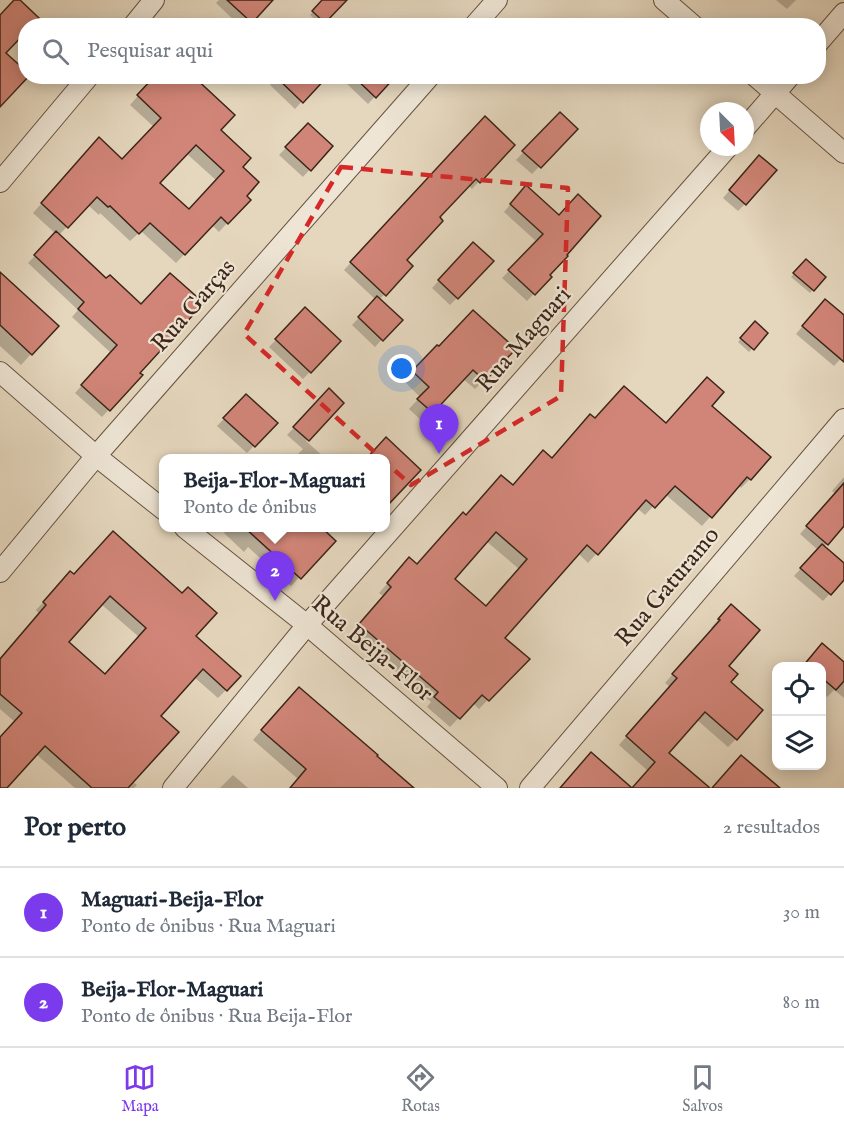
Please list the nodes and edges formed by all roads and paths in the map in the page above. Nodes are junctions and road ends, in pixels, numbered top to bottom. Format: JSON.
{"nodes":[{"id":1,"x":154,"y":0,"type":"edge"},
{"id":2,"x":497,"y":0,"type":"edge"},
{"id":3,"x":664,"y":0,"type":"edge"},
{"id":4,"x":844,"y":13,"type":"edge"},
{"id":5,"x":139,"y":18,"type":"edge"},
{"id":6,"x":481,"y":18,"type":"edge"},
{"id":7,"x":685,"y":18,"type":"edge"},
{"id":8,"x":826,"y":35,"type":"edge"},
{"id":9,"x":82,"y":84,"type":"edge"},
{"id":10,"x":422,"y":84,"type":"edge"},
{"id":11,"x":763,"y":84,"type":"edge"},
{"id":12,"x":783,"y":84,"type":"edge"},
{"id":13,"x":775,"y":94,"type":"junction"},
{"id":14,"x":754,"y":118,"type":"edge"},
{"id":15,"x":844,"y":153,"type":"edge"},
{"id":16,"x":720,"y":156,"type":"edge"},
{"id":17,"x":0,"y":182,"type":"edge"},
{"id":18,"x":0,"y":372,"type":"edge"},
{"id":19,"x":844,"y":418,"type":"edge"},
{"id":20,"x":96,"y":456,"type":"junction"},
{"id":21,"x":159,"y":506,"type":"edge"},
{"id":22,"x":390,"y":531,"type":"edge"},
{"id":23,"x":190,"y":532,"type":"edge"},
{"id":24,"x":389,"y":532,"type":"edge"},
{"id":25,"x":0,"y":572,"type":"edge"},
{"id":26,"x":307,"y":625,"type":"junction"},
{"id":27,"x":173,"y":788,"type":"edge"},
{"id":28,"x":496,"y":788,"type":"edge"},
{"id":29,"x":530,"y":788,"type":"edge"}],
"edges":[{"from":1,"to":5,"type":"street"},
{"from":2,"to":6,"type":"street"},
{"from":3,"to":7,"type":"street"},
{"from":4,"to":8,"type":"street"},
{"from":9,"to":17,"type":"street"},
{"from":10,"to":20,"type":"street","name":"Rua Garças"},
{"from":11,"to":13,"type":"street"},
{"from":12,"to":13,"type":"street"},
{"from":13,"to":14,"type":"street"},
{"from":13,"to":15,"type":"street"},
{"from":16,"to":22,"type":"street","name":"Rua Maguari"},
{"from":18,"to":20,"type":"street"},
{"from":19,"to":29,"type":"street","name":"Rua Gaturamo"},
{"from":20,"to":21,"type":"street"},
{"from":20,"to":25,"type":"street","name":"Rua Garças"},
{"from":23,"to":26,"type":"street","name":"Rua Beija-Flor"},
{"from":24,"to":26,"type":"street","name":"Rua Maguari"},
{"from":26,"to":27,"type":"street","name":"Rua Maguari"},
{"from":26,"to":28,"type":"street","name":"Rua Beija-Flor"}]}
